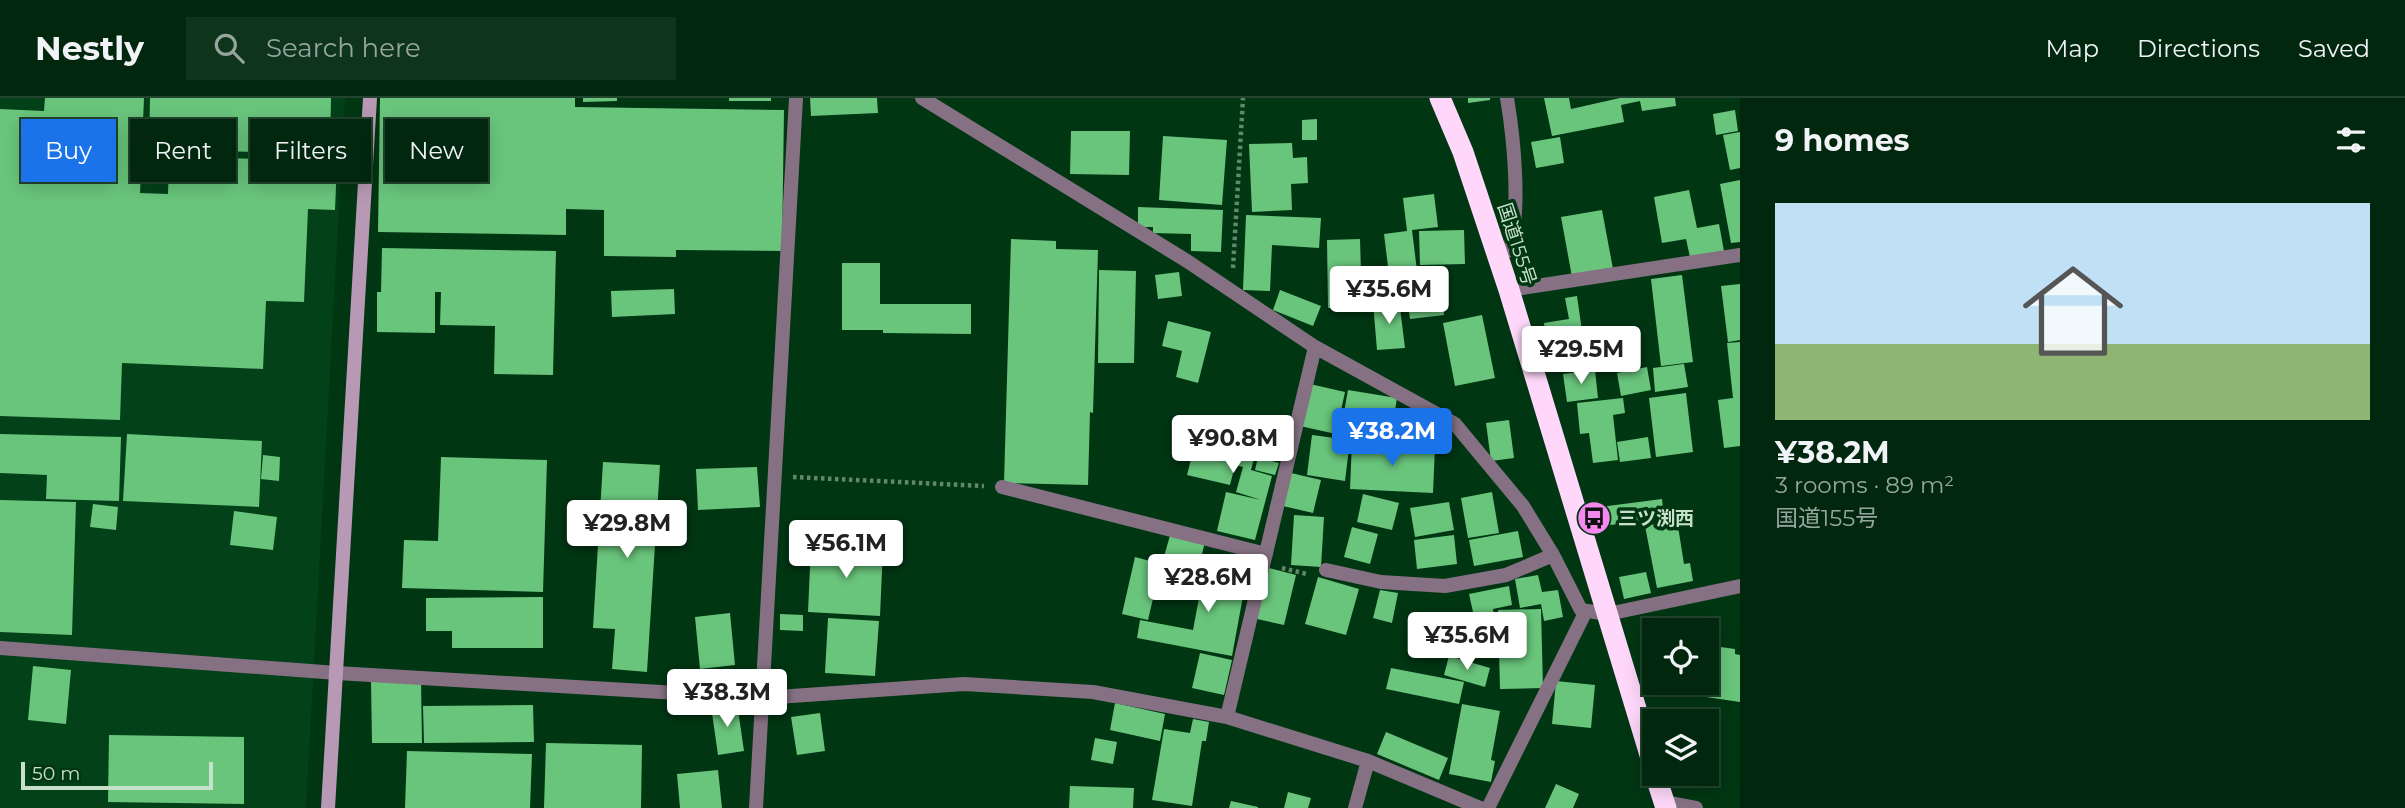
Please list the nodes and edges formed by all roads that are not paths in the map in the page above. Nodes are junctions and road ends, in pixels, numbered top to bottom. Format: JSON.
{"nodes":[{"id":1,"x":370,"y":98,"type":"edge"},
{"id":2,"x":796,"y":98,"type":"edge"},
{"id":3,"x":922,"y":98,"type":"edge"},
{"id":4,"x":1440,"y":98,"type":"edge"},
{"id":5,"x":1507,"y":98,"type":"edge"},
{"id":6,"x":1740,"y":255,"type":"edge"},
{"id":7,"x":1497,"y":256,"type":"junction"},
{"id":8,"x":1509,"y":290,"type":"junction"},
{"id":9,"x":1315,"y":347,"type":"junction"},
{"id":10,"x":1002,"y":487,"type":"road end"},
{"id":11,"x":1553,"y":555,"type":"junction"},
{"id":12,"x":1265,"y":559,"type":"junction"},
{"id":13,"x":1326,"y":570,"type":"road end"},
{"id":14,"x":1740,"y":586,"type":"edge"},
{"id":15,"x":1586,"y":611,"type":"junction"},
{"id":16,"x":1608,"y":614,"type":"junction"},
{"id":17,"x":0,"y":648,"type":"edge"},
{"id":18,"x":337,"y":673,"type":"junction"},
{"id":19,"x":762,"y":698,"type":"junction"},
{"id":20,"x":1227,"y":717,"type":"junction"},
{"id":21,"x":1642,"y":728,"type":"edge"},
{"id":22,"x":1368,"y":761,"type":"junction"},
{"id":23,"x":1659,"y":786,"type":"edge"},
{"id":24,"x":1665,"y":805,"type":"edge"},
{"id":25,"x":328,"y":808,"type":"edge"},
{"id":26,"x":756,"y":808,"type":"edge"},
{"id":27,"x":1355,"y":808,"type":"edge"},
{"id":28,"x":1480,"y":808,"type":"edge"},
{"id":29,"x":1488,"y":808,"type":"edge"},
{"id":30,"x":1696,"y":808,"type":"edge"}],
"edges":[{"from":1,"to":18,"type":"street"},
{"from":2,"to":19,"type":"street"},
{"from":3,"to":9,"type":"street"},
{"from":4,"to":7,"type":"highway","name":"国道155号"},
{"from":5,"to":7,"type":"street"},
{"from":6,"to":8,"type":"street"},
{"from":7,"to":8,"type":"highway","name":"国道155号"},
{"from":8,"to":16,"type":"highway","name":"国道155号"},
{"from":9,"to":11,"type":"street"},
{"from":9,"to":12,"type":"street"},
{"from":10,"to":12,"type":"street"},
{"from":11,"to":13,"type":"street"},
{"from":11,"to":15,"type":"street"},
{"from":12,"to":20,"type":"street"},
{"from":14,"to":16,"type":"street"},
{"from":15,"to":16,"type":"street"},
{"from":15,"to":29,"type":"street"},
{"from":16,"to":21,"type":"highway","name":"国道155号"},
{"from":17,"to":18,"type":"street"},
{"from":18,"to":19,"type":"street"},
{"from":18,"to":25,"type":"street"},
{"from":19,"to":20,"type":"street"},
{"from":19,"to":26,"type":"street"},
{"from":20,"to":22,"type":"street"},
{"from":22,"to":27,"type":"street"},
{"from":22,"to":28,"type":"street"},
{"from":23,"to":24,"type":"highway"},
{"from":24,"to":30,"type":"street"}]}
